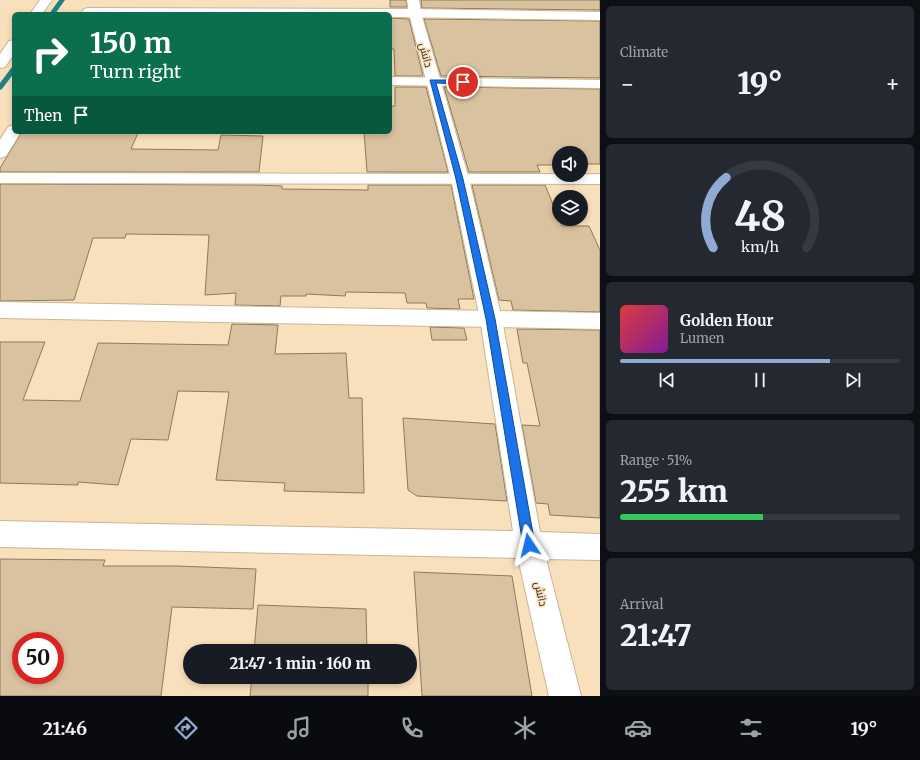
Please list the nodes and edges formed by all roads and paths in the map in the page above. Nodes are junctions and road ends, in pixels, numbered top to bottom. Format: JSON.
{"nodes":[{"id":1,"x":46,"y":0,"type":"edge"},
{"id":2,"x":95,"y":0,"type":"edge"},
{"id":3,"x":414,"y":7,"type":"edge"},
{"id":4,"x":37,"y":12,"type":"edge"},
{"id":5,"x":88,"y":12,"type":"edge"},
{"id":6,"x":142,"y":12,"type":"edge"},
{"id":7,"x":600,"y":16,"type":"edge"},
{"id":8,"x":12,"y":47,"type":"edge"},
{"id":9,"x":0,"y":64,"type":"edge"},
{"id":10,"x":392,"y":81,"type":"edge"},
{"id":11,"x":432,"y":82,"type":"junction"},
{"id":12,"x":600,"y":84,"type":"edge"},
{"id":13,"x":12,"y":133,"type":"edge"},
{"id":14,"x":0,"y":153,"type":"edge"},
{"id":15,"x":0,"y":178,"type":"edge"},
{"id":16,"x":460,"y":179,"type":"junction"},
{"id":17,"x":600,"y":179,"type":"edge"},
{"id":18,"x":0,"y":310,"type":"edge"},
{"id":19,"x":491,"y":319,"type":"junction"},
{"id":20,"x":600,"y":321,"type":"edge"},
{"id":21,"x":0,"y":534,"type":"edge"},
{"id":22,"x":529,"y":545,"type":"junction"},
{"id":23,"x":600,"y":547,"type":"edge"},
{"id":24,"x":565,"y":696,"type":"edge"}],
"edges":[{"from":1,"to":4,"type":"street"},
{"from":2,"to":5,"type":"street"},
{"from":3,"to":6,"type":"street"},
{"from":3,"to":7,"type":"street"},
{"from":3,"to":11,"type":"street","name":"دانش"},
{"from":8,"to":9,"type":"street"},
{"from":10,"to":11,"type":"street"},
{"from":11,"to":12,"type":"street"},
{"from":11,"to":16,"type":"street","name":"دانش"},
{"from":13,"to":14,"type":"street"},
{"from":15,"to":16,"type":"street"},
{"from":16,"to":17,"type":"street"},
{"from":16,"to":19,"type":"street","name":"دانش"},
{"from":18,"to":19,"type":"street"},
{"from":19,"to":20,"type":"street"},
{"from":19,"to":22,"type":"street","name":"دانش"},
{"from":21,"to":22,"type":"street"},
{"from":22,"to":23,"type":"street"},
{"from":22,"to":24,"type":"street","name":"دانش"}]}
